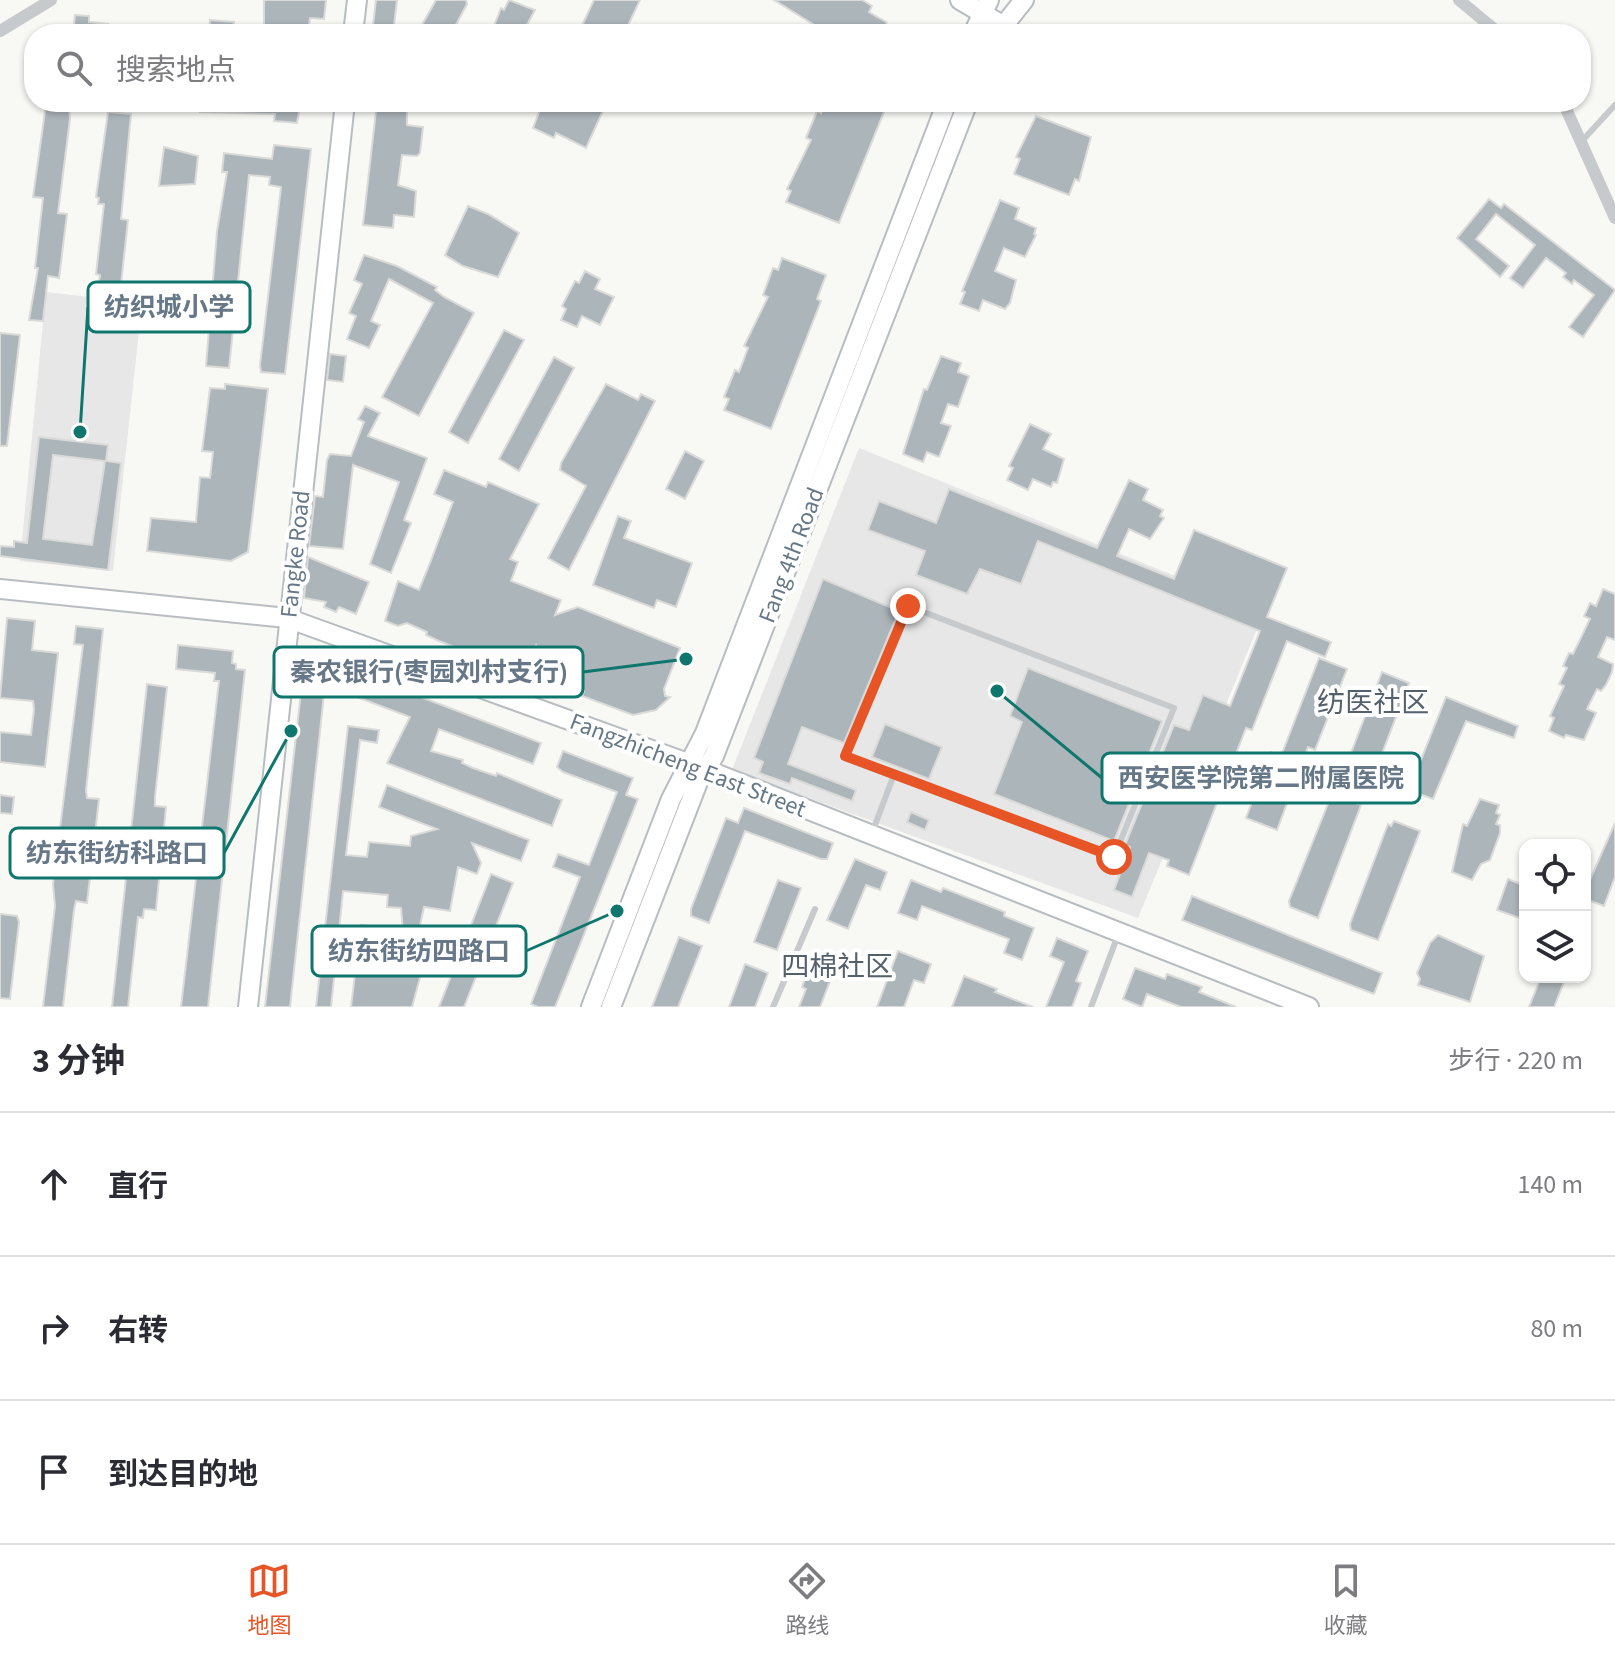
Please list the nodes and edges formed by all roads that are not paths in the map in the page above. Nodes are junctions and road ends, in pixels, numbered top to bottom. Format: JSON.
{"nodes":[{"id":1,"x":51,"y":0,"type":"edge"},
{"id":2,"x":357,"y":0,"type":"edge"},
{"id":3,"x":960,"y":0,"type":"edge"},
{"id":4,"x":1459,"y":0,"type":"edge"},
{"id":5,"x":1013,"y":3,"type":"edge"},
{"id":6,"x":985,"y":6,"type":"edge"},
{"id":7,"x":354,"y":24,"type":"edge"},
{"id":8,"x":996,"y":24,"type":"edge"},
{"id":9,"x":1002,"y":24,"type":"edge"},
{"id":10,"x":1488,"y":24,"type":"edge"},
{"id":11,"x":0,"y":31,"type":"edge"},
{"id":12,"x":1615,"y":105,"type":"edge"},
{"id":13,"x":344,"y":112,"type":"edge"},
{"id":14,"x":943,"y":112,"type":"edge"},
{"id":15,"x":964,"y":112,"type":"edge"},
{"id":16,"x":1568,"y":112,"type":"edge"},
{"id":17,"x":1581,"y":142,"type":"junction"},
{"id":18,"x":1615,"y":218,"type":"edge"},
{"id":19,"x":0,"y":589,"type":"edge"},
{"id":20,"x":287,"y":618,"type":"junction"},
{"id":21,"x":698,"y":766,"type":"junction"},
{"id":22,"x":895,"y":772,"type":"junction"},
{"id":23,"x":870,"y":836,"type":"junction"},
{"id":24,"x":815,"y":909,"type":"dead end"},
{"id":25,"x":1119,"y":932,"type":"junction"},
{"id":26,"x":248,"y":1007,"type":"edge"},
{"id":27,"x":591,"y":1007,"type":"edge"},
{"id":28,"x":611,"y":1007,"type":"edge"},
{"id":29,"x":773,"y":1007,"type":"edge"},
{"id":30,"x":1091,"y":1007,"type":"edge"},
{"id":31,"x":1309,"y":1007,"type":"edge"}],
"edges":[{"from":1,"to":11,"type":"street"},
{"from":2,"to":7,"type":"street"},
{"from":3,"to":6,"type":"street"},
{"from":4,"to":10,"type":"street"},
{"from":5,"to":9,"type":"street"},
{"from":6,"to":8,"type":"street"},
{"from":12,"to":17,"type":"lane"},
{"from":13,"to":20,"type":"street","name":"Fangke Road"},
{"from":14,"to":21,"type":"street","name":"Fang 4th Road"},
{"from":15,"to":21,"type":"street","name":"Fang 4th Road"},
{"from":16,"to":17,"type":"street"},
{"from":17,"to":18,"type":"street"},
{"from":19,"to":20,"type":"street","name":"Fangzhicheng East Street"},
{"from":20,"to":21,"type":"street","name":"Fangzhicheng East Street"},
{"from":20,"to":26,"type":"street","name":"Fangke Road"},
{"from":21,"to":23,"type":"street","name":"Fangzhicheng East Street"},
{"from":21,"to":27,"type":"street","name":"Fang 4th Road"},
{"from":21,"to":28,"type":"street","name":"Fang 4th Road"},
{"from":22,"to":22,"type":"lane"},
{"from":22,"to":23,"type":"lane"},
{"from":23,"to":25,"type":"street","name":"Fangzhicheng East Street"},
{"from":24,"to":29,"type":"lane"},
{"from":25,"to":30,"type":"lane"},
{"from":25,"to":31,"type":"street","name":"Fangzhicheng East Street"}]}
